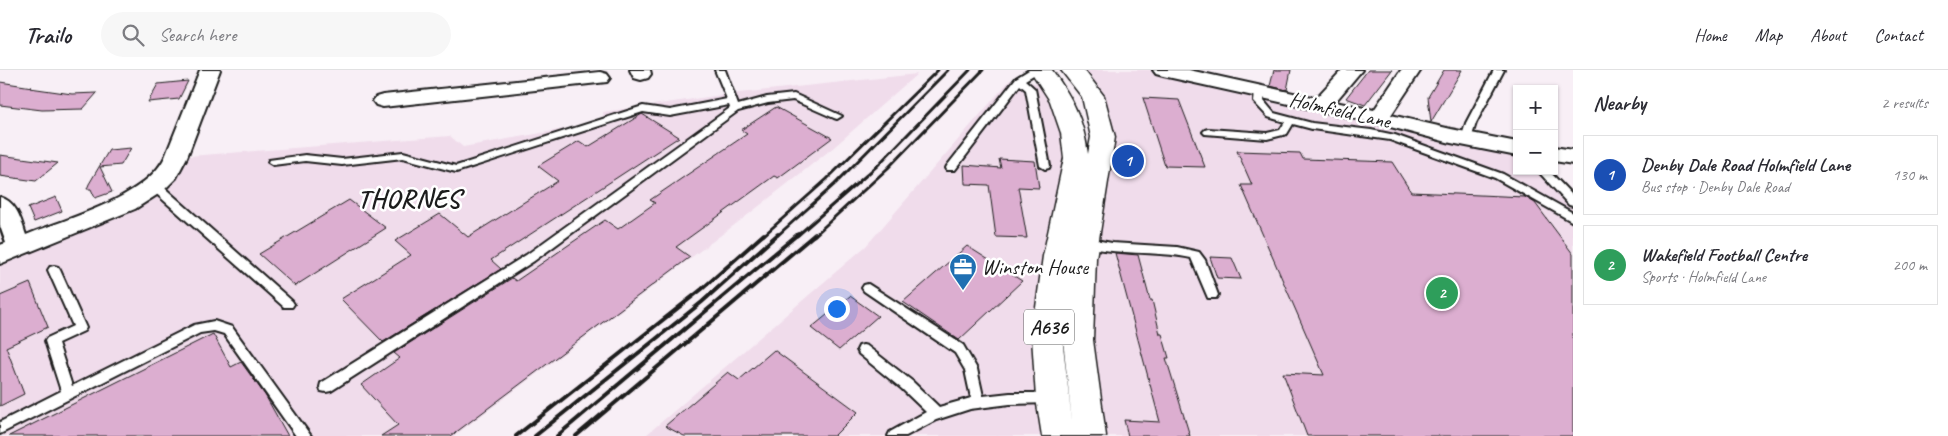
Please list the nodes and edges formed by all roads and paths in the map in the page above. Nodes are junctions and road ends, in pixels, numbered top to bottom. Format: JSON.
{"nodes":[{"id":1,"x":210,"y":70,"type":"edge"},
{"id":2,"x":720,"y":70,"type":"edge"},
{"id":3,"x":1039,"y":70,"type":"edge"},
{"id":4,"x":1060,"y":70,"type":"edge"},
{"id":5,"x":1072,"y":70,"type":"edge"},
{"id":6,"x":1163,"y":70,"type":"edge"},
{"id":7,"x":1352,"y":70,"type":"edge"},
{"id":8,"x":1411,"y":70,"type":"edge"},
{"id":9,"x":1499,"y":70,"type":"edge"},
{"id":10,"x":600,"y":78,"type":"dead end"},
{"id":11,"x":503,"y":79,"type":"edge"},
{"id":12,"x":1019,"y":80,"type":"junction"},
{"id":13,"x":1260,"y":92,"type":"junction"},
{"id":14,"x":384,"y":101,"type":"dead end"},
{"id":15,"x":733,"y":105,"type":"junction"},
{"id":16,"x":1320,"y":106,"type":"junction"},
{"id":17,"x":837,"y":116,"type":"dead end"},
{"id":18,"x":1379,"y":118,"type":"junction"},
{"id":19,"x":1292,"y":120,"type":"junction"},
{"id":20,"x":1208,"y":132,"type":"dead end"},
{"id":21,"x":1466,"y":139,"type":"junction"},
{"id":22,"x":1075,"y":146,"type":"junction"},
{"id":23,"x":1513,"y":148,"type":"edge"},
{"id":24,"x":1558,"y":155,"type":"edge"},
{"id":25,"x":1573,"y":157,"type":"edge"},
{"id":26,"x":273,"y":162,"type":"dead end"},
{"id":27,"x":1045,"y":166,"type":"dead end"},
{"id":28,"x":951,"y":168,"type":"dead end"},
{"id":29,"x":1547,"y":175,"type":"edge"},
{"id":30,"x":155,"y":186,"type":"junction"},
{"id":31,"x":1573,"y":202,"type":"edge"},
{"id":32,"x":0,"y":205,"type":"edge"},
{"id":33,"x":1573,"y":218,"type":"edge"},
{"id":34,"x":1084,"y":242,"type":"junction"},
{"id":35,"x":10,"y":251,"type":"edge"},
{"id":36,"x":54,"y":270,"type":"dead end"},
{"id":37,"x":868,"y":288,"type":"dead end"},
{"id":38,"x":1212,"y":295,"type":"dead end"},
{"id":39,"x":288,"y":304,"type":"dead end"},
{"id":40,"x":863,"y":350,"type":"dead end"},
{"id":41,"x":326,"y":387,"type":"dead end"},
{"id":42,"x":68,"y":394,"type":"junction"},
{"id":43,"x":1052,"y":398,"type":"junction"},
{"id":44,"x":978,"y":400,"type":"junction"},
{"id":45,"x":1085,"y":401,"type":"junction"},
{"id":46,"x":936,"y":414,"type":"junction"},
{"id":47,"x":0,"y":428,"type":"edge"},
{"id":48,"x":304,"y":436,"type":"edge"},
{"id":49,"x":895,"y":436,"type":"edge"},
{"id":50,"x":1058,"y":436,"type":"edge"},
{"id":51,"x":1090,"y":436,"type":"edge"}],
"edges":[{"from":1,"to":30,"type":"street"},
{"from":2,"to":15,"type":"lane"},
{"from":3,"to":12,"type":"lane"},
{"from":3,"to":22,"type":"main road","number":"A636"},
{"from":4,"to":22,"type":"main road","number":"A636"},
{"from":5,"to":34,"type":"main road","number":"A636"},
{"from":6,"to":13,"type":"street","name":"Holmfield Lane"},
{"from":7,"to":16,"type":"street"},
{"from":8,"to":18,"type":"street"},
{"from":9,"to":21,"type":"lane"},
{"from":10,"to":11,"type":"street"},
{"from":11,"to":14,"type":"street"},
{"from":12,"to":27,"type":"lane"},
{"from":12,"to":28,"type":"lane"},
{"from":13,"to":16,"type":"street","name":"Holmfield Lane"},
{"from":13,"to":19,"type":"lane"},
{"from":15,"to":17,"type":"lane"},
{"from":15,"to":26,"type":"lane"},
{"from":15,"to":41,"type":"lane"},
{"from":16,"to":18,"type":"street","name":"Holmfield Lane"},
{"from":18,"to":21,"type":"street","name":"Holmfield Lane"},
{"from":19,"to":20,"type":"lane"},
{"from":19,"to":33,"type":"lane"},
{"from":21,"to":23,"type":"street","name":"Holmfield Lane"},
{"from":22,"to":43,"type":"main road","number":"A636"},
{"from":24,"to":25,"type":"street"},
{"from":29,"to":31,"type":"lane"},
{"from":30,"to":35,"type":"street"},
{"from":30,"to":39,"type":"lane"},
{"from":32,"to":35,"type":"street"},
{"from":34,"to":38,"type":"lane"},
{"from":34,"to":45,"type":"main road","number":"A636"},
{"from":36,"to":42,"type":"lane"},
{"from":37,"to":44,"type":"lane"},
{"from":40,"to":46,"type":"lane"},
{"from":42,"to":47,"type":"lane"},
{"from":42,"to":48,"type":"lane"},
{"from":43,"to":44,"type":"lane"},
{"from":43,"to":45,"type":"lane"},
{"from":43,"to":50,"type":"main road","number":"A636"},
{"from":44,"to":46,"type":"lane"},
{"from":45,"to":51,"type":"main road","number":"A636"},
{"from":46,"to":49,"type":"lane"}]}
